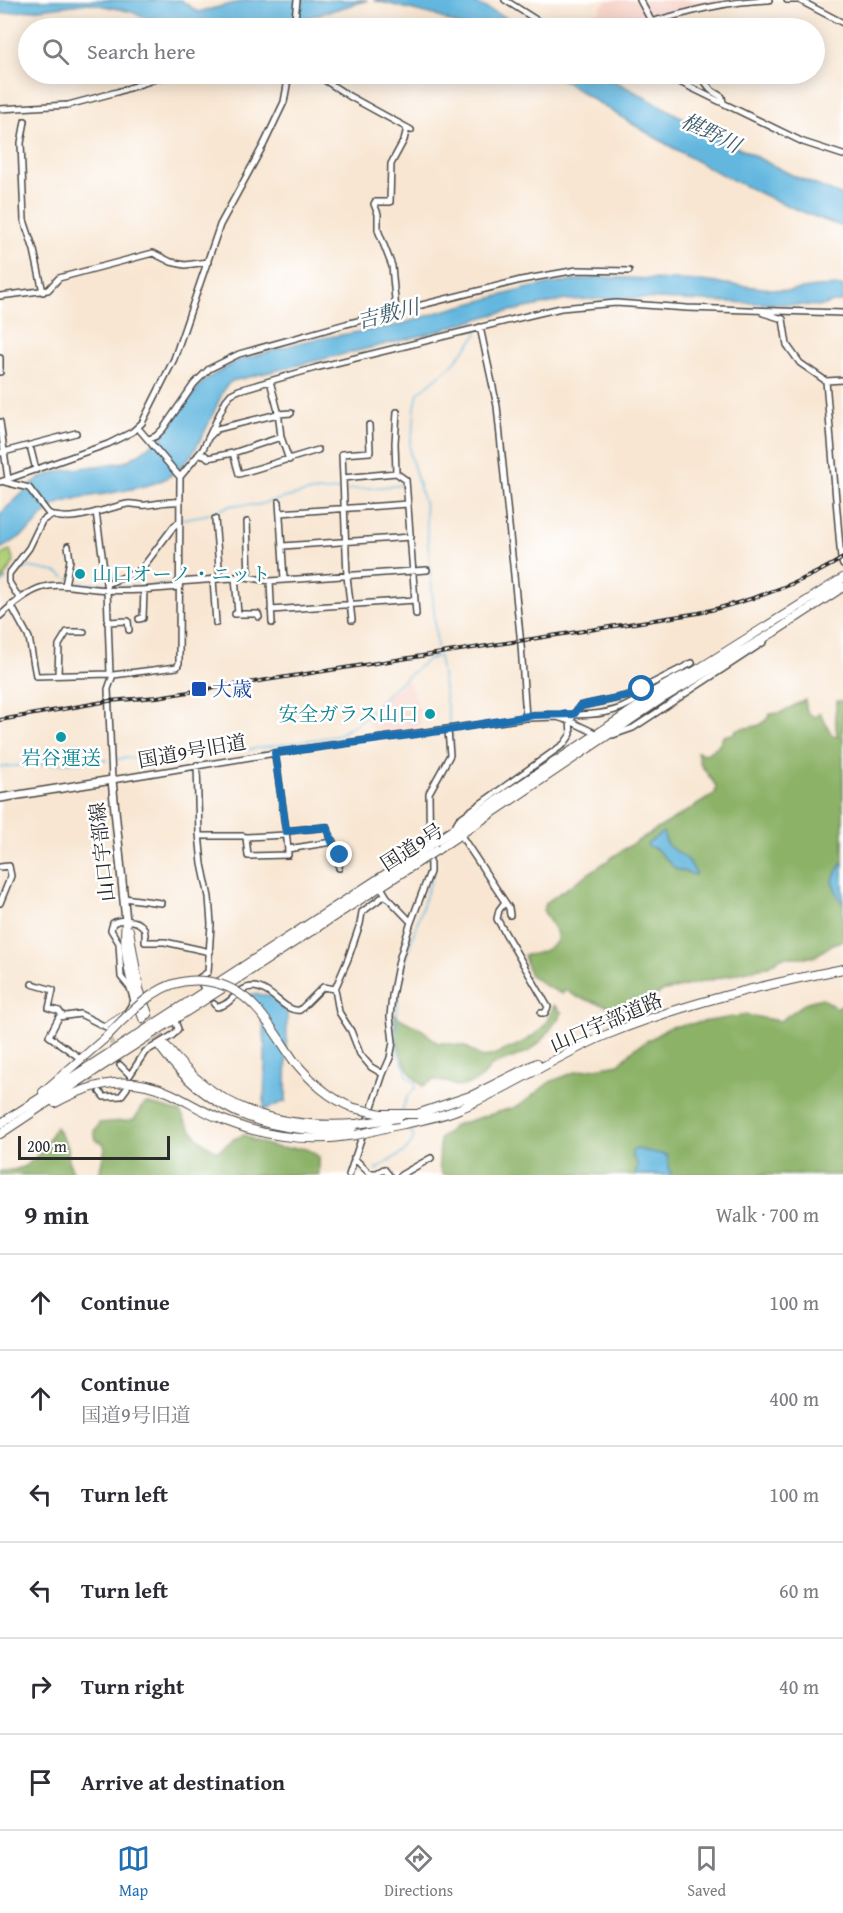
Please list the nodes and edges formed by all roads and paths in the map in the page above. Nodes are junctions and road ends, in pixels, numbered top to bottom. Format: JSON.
{"nodes":[{"id":1,"x":297,"y":0,"type":"edge"},
{"id":2,"x":505,"y":0,"type":"edge"},
{"id":3,"x":640,"y":0,"type":"edge"},
{"id":4,"x":759,"y":0,"type":"edge"},
{"id":5,"x":769,"y":0,"type":"edge"},
{"id":6,"x":787,"y":0,"type":"edge"},
{"id":7,"x":295,"y":18,"type":"edge"},
{"id":8,"x":533,"y":18,"type":"edge"},
{"id":9,"x":649,"y":18,"type":"edge"},
{"id":10,"x":666,"y":18,"type":"edge"},
{"id":11,"x":843,"y":23,"type":"edge"},
{"id":12,"x":141,"y":84,"type":"edge"},
{"id":13,"x":288,"y":84,"type":"edge"},
{"id":14,"x":330,"y":84,"type":"edge"},
{"id":15,"x":684,"y":84,"type":"edge"},
{"id":16,"x":707,"y":84,"type":"edge"},
{"id":17,"x":723,"y":102,"type":"junction"},
{"id":18,"x":0,"y":109,"type":"edge"},
{"id":19,"x":25,"y":121,"type":"dead end"},
{"id":20,"x":843,"y":155,"type":"edge"},
{"id":21,"x":208,"y":262,"type":"junction"},
{"id":22,"x":629,"y":271,"type":"dead end"},
{"id":23,"x":43,"y":292,"type":"junction"},
{"id":24,"x":0,"y":296,"type":"edge"},
{"id":25,"x":396,"y":311,"type":"junction"},
{"id":26,"x":762,"y":311,"type":"junction"},
{"id":27,"x":843,"y":313,"type":"edge"},
{"id":28,"x":479,"y":328,"type":"junction"},
{"id":29,"x":0,"y":358,"type":"edge"},
{"id":30,"x":0,"y":372,"type":"edge"},
{"id":31,"x":843,"y":380,"type":"edge"},
{"id":32,"x":270,"y":381,"type":"junction"},
{"id":33,"x":826,"y":381,"type":"junction"},
{"id":34,"x":397,"y":412,"type":"dead end"},
{"id":35,"x":291,"y":413,"type":"dead end"},
{"id":36,"x":278,"y":414,"type":"junction"},
{"id":37,"x":0,"y":422,"type":"edge"},
{"id":38,"x":369,"y":425,"type":"dead end"},
{"id":39,"x":138,"y":428,"type":"junction"},
{"id":40,"x":1,"y":430,"type":"edge"},
{"id":41,"x":76,"y":433,"type":"dead end"},
{"id":42,"x":281,"y":437,"type":"junction"},
{"id":43,"x":208,"y":438,"type":"junction"},
{"id":44,"x":149,"y":439,"type":"junction"},
{"id":45,"x":31,"y":450,"type":"dead end"},
{"id":46,"x":318,"y":450,"type":"dead end"},
{"id":47,"x":2,"y":453,"type":"edge"},
{"id":48,"x":233,"y":453,"type":"junction"},
{"id":49,"x":198,"y":455,"type":"junction"},
{"id":50,"x":289,"y":460,"type":"junction"},
{"id":51,"x":36,"y":470,"type":"junction"},
{"id":52,"x":396,"y":473,"type":"junction"},
{"id":53,"x":178,"y":475,"type":"junction"},
{"id":54,"x":343,"y":478,"type":"junction"},
{"id":55,"x":4,"y":481,"type":"edge"},
{"id":56,"x":179,"y":502,"type":"junction"},
{"id":57,"x":279,"y":502,"type":"dead end"},
{"id":58,"x":408,"y":504,"type":"junction"},
{"id":59,"x":343,"y":509,"type":"junction"},
{"id":60,"x":96,"y":512,"type":"junction"},
{"id":61,"x":280,"y":513,"type":"junction"},
{"id":62,"x":50,"y":514,"type":"junction"},
{"id":63,"x":215,"y":519,"type":"dead end"},
{"id":64,"x":247,"y":522,"type":"dead end"},
{"id":65,"x":178,"y":523,"type":"junction"},
{"id":66,"x":411,"y":537,"type":"junction"},
{"id":67,"x":346,"y":542,"type":"junction"},
{"id":68,"x":68,"y":546,"type":"dead end"},
{"id":69,"x":283,"y":546,"type":"junction"},
{"id":70,"x":843,"y":565,"type":"edge"},
{"id":71,"x":427,"y":570,"type":"dead end"},
{"id":72,"x":413,"y":571,"type":"junction"},
{"id":73,"x":347,"y":576,"type":"junction"},
{"id":74,"x":235,"y":577,"type":"junction"},
{"id":75,"x":249,"y":577,"type":"junction"},
{"id":76,"x":843,"y":578,"type":"edge"},
{"id":77,"x":213,"y":579,"type":"junction"},
{"id":78,"x":220,"y":579,"type":"junction"},
{"id":79,"x":284,"y":579,"type":"junction"},
{"id":80,"x":270,"y":581,"type":"junction"},
{"id":81,"x":178,"y":584,"type":"junction"},
{"id":82,"x":65,"y":585,"type":"junction"},
{"id":83,"x":106,"y":587,"type":"junction"},
{"id":84,"x":842,"y":589,"type":"edge"},
{"id":85,"x":144,"y":590,"type":"junction"},
{"id":86,"x":19,"y":598,"type":"junction"},
{"id":87,"x":415,"y":600,"type":"junction"},
{"id":88,"x":11,"y":605,"type":"junction"},
{"id":89,"x":350,"y":605,"type":"junction"},
{"id":90,"x":271,"y":610,"type":"junction"},
{"id":91,"x":129,"y":613,"type":"dead end"},
{"id":92,"x":259,"y":614,"type":"dead end"},
{"id":93,"x":416,"y":614,"type":"dead end"},
{"id":94,"x":0,"y":616,"type":"edge"},
{"id":95,"x":139,"y":619,"type":"dead end"},
{"id":96,"x":352,"y":620,"type":"dead end"},
{"id":97,"x":128,"y":621,"type":"junction"},
{"id":98,"x":107,"y":622,"type":"junction"},
{"id":99,"x":216,"y":623,"type":"dead end"},
{"id":100,"x":272,"y":623,"type":"dead end"},
{"id":101,"x":129,"y":630,"type":"dead end"},
{"id":102,"x":84,"y":632,"type":"dead end"},
{"id":103,"x":774,"y":632,"type":"junction"},
{"id":104,"x":692,"y":663,"type":"dead end"},
{"id":105,"x":701,"y":667,"type":"junction"},
{"id":106,"x":58,"y":675,"type":"junction"},
{"id":107,"x":111,"y":675,"type":"junction"},
{"id":108,"x":574,"y":714,"type":"junction"},
{"id":109,"x":526,"y":718,"type":"junction"},
{"id":110,"x":570,"y":721,"type":"junction"},
{"id":111,"x":448,"y":730,"type":"junction"},
{"id":112,"x":593,"y":732,"type":"dead end"},
{"id":113,"x":613,"y":735,"type":"dead end"},
{"id":114,"x":275,"y":753,"type":"junction"},
{"id":115,"x":198,"y":765,"type":"junction"},
{"id":116,"x":112,"y":780,"type":"junction"},
{"id":117,"x":0,"y":798,"type":"edge"},
{"id":118,"x":458,"y":832,"type":"junction"},
{"id":119,"x":286,"y":833,"type":"junction"},
{"id":120,"x":200,"y":836,"type":"junction"},
{"id":121,"x":246,"y":837,"type":"junction"},
{"id":122,"x":332,"y":842,"type":"junction"},
{"id":123,"x":288,"y":849,"type":"junction"},
{"id":124,"x":416,"y":859,"type":"junction"},
{"id":125,"x":0,"y":867,"type":"edge"},
{"id":126,"x":339,"y":868,"type":"dead end"},
{"id":127,"x":383,"y":891,"type":"junction"},
{"id":128,"x":124,"y":898,"type":"junction"},
{"id":129,"x":505,"y":902,"type":"junction"},
{"id":130,"x":0,"y":903,"type":"edge"},
{"id":131,"x":162,"y":903,"type":"dead end"},
{"id":132,"x":510,"y":915,"type":"dead end"},
{"id":133,"x":126,"y":921,"type":"junction"},
{"id":134,"x":411,"y":922,"type":"junction"},
{"id":135,"x":210,"y":952,"type":"junction"},
{"id":136,"x":843,"y":968,"type":"edge"},
{"id":137,"x":32,"y":984,"type":"dead end"},
{"id":138,"x":203,"y":987,"type":"dead end"},
{"id":139,"x":335,"y":989,"type":"junction"},
{"id":140,"x":214,"y":1004,"type":"dead end"},
{"id":141,"x":541,"y":1013,"type":"dead end"},
{"id":142,"x":62,"y":1015,"type":"junction"},
{"id":143,"x":146,"y":1016,"type":"tunnel mouth"},
{"id":144,"x":173,"y":1017,"type":"junction"},
{"id":145,"x":106,"y":1032,"type":"junction"},
{"id":146,"x":163,"y":1047,"type":"tunnel mouth"},
{"id":147,"x":77,"y":1056,"type":"tunnel mouth"},
{"id":148,"x":120,"y":1065,"type":"dead end"},
{"id":149,"x":382,"y":1074,"type":"junction"},
{"id":150,"x":127,"y":1088,"type":"dead end"},
{"id":151,"x":100,"y":1092,"type":"dead end"},
{"id":152,"x":26,"y":1107,"type":"junction"},
{"id":153,"x":418,"y":1117,"type":"junction"},
{"id":154,"x":0,"y":1124,"type":"edge"},
{"id":155,"x":356,"y":1130,"type":"junction"},
{"id":156,"x":0,"y":1136,"type":"edge"},
{"id":157,"x":354,"y":1158,"type":"junction"},
{"id":158,"x":431,"y":1158,"type":"dead end"},
{"id":159,"x":349,"y":1175,"type":"edge"},
{"id":160,"x":389,"y":1175,"type":"edge"},
{"id":161,"x":401,"y":1175,"type":"edge"}],
"edges":[{"from":1,"to":7,"type":"street"},
{"from":2,"to":8,"type":"street"},
{"from":3,"to":9,"type":"street"},
{"from":4,"to":5,"type":"street"},
{"from":4,"to":10,"type":"street"},
{"from":6,"to":11,"type":"street"},
{"from":12,"to":18,"type":"street"},
{"from":13,"to":21,"type":"street"},
{"from":14,"to":25,"type":"street"},
{"from":15,"to":17,"type":"street"},
{"from":16,"to":17,"type":"street"},
{"from":17,"to":20,"type":"street"},
{"from":19,"to":23,"type":"street"},
{"from":21,"to":23,"type":"street"},
{"from":21,"to":39,"type":"street"},
{"from":22,"to":25,"type":"street"},
{"from":23,"to":24,"type":"street"},
{"from":25,"to":44,"type":"street"},
{"from":26,"to":27,"type":"street"},
{"from":26,"to":28,"type":"street"},
{"from":26,"to":33,"type":"street"},
{"from":28,"to":32,"type":"street"},
{"from":28,"to":109,"type":"street"},
{"from":29,"to":30,"type":"street"},
{"from":31,"to":33,"type":"street"},
{"from":32,"to":36,"type":"street"},
{"from":32,"to":43,"type":"street"},
{"from":33,"to":70,"type":"street"},
{"from":34,"to":52,"type":"street"},
{"from":35,"to":36,"type":"street"},
{"from":36,"to":42,"type":"street"},
{"from":36,"to":43,"type":"street"},
{"from":37,"to":40,"type":"street"},
{"from":38,"to":54,"type":"street"},
{"from":39,"to":44,"type":"street"},
{"from":39,"to":51,"type":"street"},
{"from":40,"to":47,"type":"street"},
{"from":41,"to":47,"type":"street"},
{"from":42,"to":48,"type":"street"},
{"from":42,"to":50,"type":"street"},
{"from":43,"to":49,"type":"street"},
{"from":44,"to":53,"type":"street"},
{"from":45,"to":51,"type":"street"},
{"from":46,"to":50,"type":"street"},
{"from":47,"to":55,"type":"street"},
{"from":48,"to":49,"type":"street"},
{"from":48,"to":50,"type":"street"},
{"from":49,"to":53,"type":"street"},
{"from":51,"to":55,"type":"street"},
{"from":52,"to":54,"type":"street"},
{"from":52,"to":58,"type":"street"},
{"from":53,"to":56,"type":"street"},
{"from":54,"to":59,"type":"street"},
{"from":55,"to":62,"type":"street"},
{"from":56,"to":60,"type":"street"},
{"from":56,"to":65,"type":"street"},
{"from":57,"to":61,"type":"street"},
{"from":58,"to":59,"type":"street"},
{"from":58,"to":66,"type":"street"},
{"from":59,"to":61,"type":"street"},
{"from":59,"to":67,"type":"street"},
{"from":60,"to":62,"type":"street"},
{"from":60,"to":83,"type":"street"},
{"from":61,"to":69,"type":"street"},
{"from":62,"to":86,"type":"street"},
{"from":63,"to":78,"type":"street"},
{"from":64,"to":75,"type":"street"},
{"from":65,"to":81,"type":"street"},
{"from":65,"to":83,"type":"street"},
{"from":66,"to":67,"type":"street"},
{"from":66,"to":72,"type":"street"},
{"from":67,"to":69,"type":"street"},
{"from":67,"to":73,"type":"street"},
{"from":68,"to":82,"type":"street"},
{"from":69,"to":79,"type":"street"},
{"from":71,"to":72,"type":"street"},
{"from":72,"to":73,"type":"street"},
{"from":72,"to":87,"type":"street"},
{"from":73,"to":79,"type":"street"},
{"from":73,"to":89,"type":"street"},
{"from":74,"to":75,"type":"street"},
{"from":74,"to":78,"type":"street"},
{"from":74,"to":92,"type":"street"},
{"from":75,"to":80,"type":"street"},
{"from":76,"to":105,"type":"highway","name":"国道9号"},
{"from":77,"to":78,"type":"street"},
{"from":77,"to":81,"type":"street"},
{"from":77,"to":99,"type":"street"},
{"from":79,"to":80,"type":"street"},
{"from":80,"to":90,"type":"street"},
{"from":81,"to":85,"type":"street"},
{"from":81,"to":107,"type":"street"},
{"from":82,"to":83,"type":"street"},
{"from":82,"to":86,"type":"street"},
{"from":83,"to":85,"type":"street"},
{"from":83,"to":98,"type":"street"},
{"from":84,"to":103,"type":"highway","name":"国道9号"},
{"from":85,"to":95,"type":"street"},
{"from":86,"to":88,"type":"street"},
{"from":87,"to":89,"type":"street"},
{"from":87,"to":93,"type":"street"},
{"from":88,"to":94,"type":"street"},
{"from":88,"to":106,"type":"street"},
{"from":89,"to":90,"type":"street"},
{"from":89,"to":96,"type":"street"},
{"from":90,"to":100,"type":"street"},
{"from":91,"to":97,"type":"street"},
{"from":97,"to":98,"type":"street"},
{"from":97,"to":101,"type":"street"},
{"from":98,"to":107,"type":"street"},
{"from":102,"to":106,"type":"street"},
{"from":103,"to":113,"type":"street"},
{"from":103,"to":118,"type":"highway","name":"国道9号"},
{"from":104,"to":108,"type":"street"},
{"from":105,"to":108,"type":"street","name":"国道9号旧道"},
{"from":105,"to":118,"type":"highway","name":"国道9号"},
{"from":106,"to":107,"type":"street"},
{"from":107,"to":116,"type":"street"},
{"from":108,"to":109,"type":"street","name":"国道9号旧道"},
{"from":108,"to":110,"type":"street"},
{"from":109,"to":110,"type":"street","name":"国道9号旧道"},
{"from":109,"to":111,"type":"street","name":"国道9号旧道"},
{"from":110,"to":112,"type":"street","name":"国道9号旧道"},
{"from":110,"to":118,"type":"street"},
{"from":111,"to":114,"type":"street","name":"国道9号旧道"},
{"from":111,"to":134,"type":"street"},
{"from":114,"to":115,"type":"street","name":"国道9号旧道"},
{"from":114,"to":119,"type":"street"},
{"from":115,"to":116,"type":"street","name":"国道9号旧道"},
{"from":115,"to":120,"type":"street"},
{"from":116,"to":117,"type":"main road"},
{"from":116,"to":128,"type":"main road","name":"山口宇部線"},
{"from":118,"to":124,"type":"highway","name":"国道9号","bridge":true},
{"from":118,"to":129,"type":"street"},
{"from":119,"to":121,"type":"street"},
{"from":119,"to":122,"type":"street"},
{"from":119,"to":123,"type":"street"},
{"from":120,"to":121,"type":"street"},
{"from":120,"to":135,"type":"street"},
{"from":121,"to":123,"type":"street"},
{"from":122,"to":123,"type":"street"},
{"from":122,"to":126,"type":"street"},
{"from":124,"to":127,"type":"highway","name":"国道9号"},
{"from":124,"to":144,"type":"highway","name":"国道9号"},
{"from":125,"to":130,"type":"street"},
{"from":127,"to":134,"type":"street"},
{"from":127,"to":139,"type":"street"},
{"from":127,"to":144,"type":"highway","name":"国道9号"},
{"from":128,"to":131,"type":"street"},
{"from":128,"to":133,"type":"main road","name":"山口宇部線"},
{"from":129,"to":132,"type":"street"},
{"from":129,"to":141,"type":"street"},
{"from":133,"to":135,"type":"street"},
{"from":133,"to":143,"type":"highway"},
{"from":133,"to":145,"type":"street"},
{"from":134,"to":149,"type":"street"},
{"from":135,"to":138,"type":"street"},
{"from":136,"to":153,"type":"highway","name":"山口宇部道路"},
{"from":137,"to":142,"type":"street"},
{"from":139,"to":140,"type":"street"},
{"from":139,"to":149,"type":"street"},
{"from":142,"to":145,"type":"street"},
{"from":142,"to":147,"type":"street"},
{"from":144,"to":148,"type":"street"},
{"from":144,"to":152,"type":"highway","name":"国道9号"},
{"from":144,"to":156,"type":"highway","name":"国道9号"},
{"from":145,"to":152,"type":"highway"},
{"from":145,"to":153,"type":"highway","bridge":true},
{"from":146,"to":155,"type":"highway"},
{"from":149,"to":157,"type":"street"},
{"from":150,"to":151,"type":"street"},
{"from":152,"to":154,"type":"highway","name":"国道9号"},
{"from":153,"to":155,"type":"highway","bridge":true},
{"from":153,"to":155,"type":"highway","name":"山口宇部道路","bridge":true},
{"from":155,"to":156,"type":"highway"},
{"from":157,"to":159,"type":"street"},
{"from":157,"to":160,"type":"street"},
{"from":158,"to":161,"type":"street"}]}
